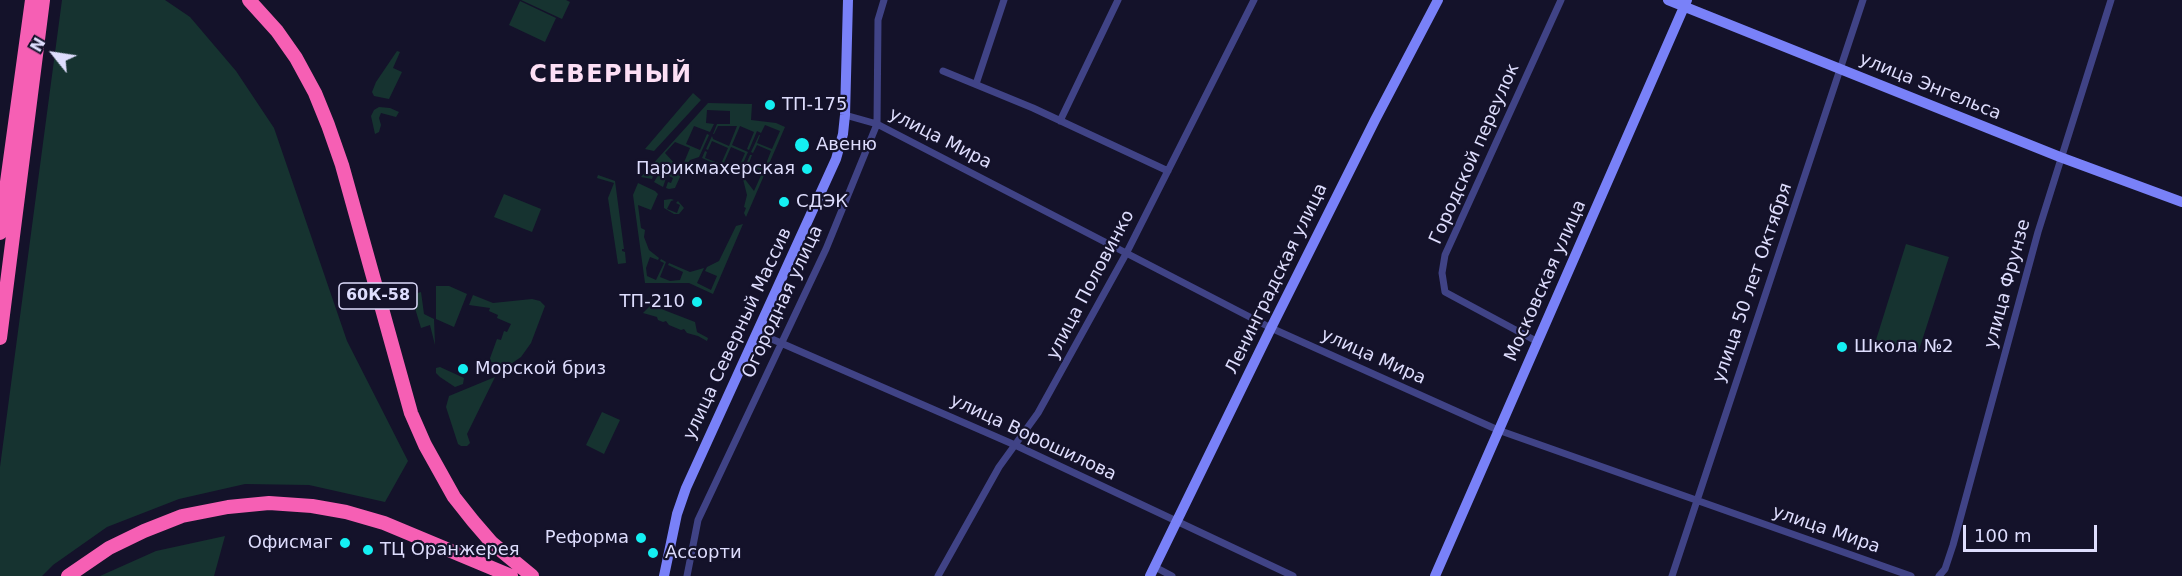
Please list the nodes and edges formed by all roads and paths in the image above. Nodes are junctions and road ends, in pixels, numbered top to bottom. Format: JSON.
{"nodes":[{"id":1,"x":32,"y":0,"type":"edge"},
{"id":2,"x":43,"y":0,"type":"edge"},
{"id":3,"x":249,"y":0,"type":"edge"},
{"id":4,"x":848,"y":0,"type":"edge"},
{"id":5,"x":884,"y":0,"type":"edge"},
{"id":6,"x":1004,"y":0,"type":"edge"},
{"id":7,"x":1118,"y":0,"type":"edge"},
{"id":8,"x":1254,"y":0,"type":"edge"},
{"id":9,"x":1438,"y":0,"type":"edge"},
{"id":10,"x":1561,"y":0,"type":"edge"},
{"id":11,"x":1668,"y":0,"type":"edge"},
{"id":12,"x":1863,"y":0,"type":"edge"},
{"id":13,"x":2111,"y":0,"type":"edge"},
{"id":14,"x":1685,"y":3,"type":"edge"},
{"id":15,"x":1841,"y":69,"type":"junction"},
{"id":16,"x":943,"y":71,"type":"dead end"},
{"id":17,"x":976,"y":84,"type":"junction"},
{"id":18,"x":845,"y":114,"type":"junction"},
{"id":19,"x":1060,"y":121,"type":"junction"},
{"id":20,"x":878,"y":124,"type":"junction"},
{"id":21,"x":2060,"y":157,"type":"junction"},
{"id":22,"x":1168,"y":171,"type":"junction"},
{"id":23,"x":2182,"y":202,"type":"edge"},
{"id":24,"x":0,"y":233,"type":"edge"},
{"id":25,"x":1127,"y":252,"type":"junction"},
{"id":26,"x":1271,"y":328,"type":"junction"},
{"id":27,"x":758,"y":333,"type":"junction"},
{"id":28,"x":0,"y":338,"type":"edge"},
{"id":29,"x":781,"y":342,"type":"junction"},
{"id":30,"x":1538,"y":342,"type":"junction"},
{"id":31,"x":1498,"y":430,"type":"junction"},
{"id":32,"x":1015,"y":445,"type":"junction"},
{"id":33,"x":1696,"y":501,"type":"junction"},
{"id":34,"x":1177,"y":521,"type":"junction"},
{"id":35,"x":1152,"y":571,"type":"edge"},
{"id":36,"x":68,"y":576,"type":"edge"},
{"id":37,"x":511,"y":576,"type":"edge"},
{"id":38,"x":532,"y":576,"type":"edge"},
{"id":39,"x":664,"y":576,"type":"edge"},
{"id":40,"x":687,"y":576,"type":"edge"},
{"id":41,"x":938,"y":576,"type":"edge"},
{"id":42,"x":1172,"y":576,"type":"edge"},
{"id":43,"x":1293,"y":576,"type":"edge"},
{"id":44,"x":1435,"y":576,"type":"edge"},
{"id":45,"x":1672,"y":576,"type":"edge"},
{"id":46,"x":1911,"y":576,"type":"edge"},
{"id":47,"x":1939,"y":576,"type":"edge"}],
"edges":[{"from":1,"to":24,"type":"highway"},
{"from":2,"to":28,"type":"highway"},
{"from":3,"to":38,"type":"highway","number":"60К-58"},
{"from":4,"to":18,"type":"street","name":"улица Северный Массив"},
{"from":5,"to":20,"type":"street","name":"Огородная улица"},
{"from":6,"to":17,"type":"street"},
{"from":7,"to":19,"type":"street"},
{"from":8,"to":22,"type":"street","name":"улица Половинко"},
{"from":9,"to":26,"type":"street","name":"Ленинградская улица"},
{"from":10,"to":30,"type":"street","name":"Городской переулок"},
{"from":11,"to":14,"type":"street","name":"улица Энгельса"},
{"from":12,"to":15,"type":"street","name":"улица 50 лет Октября"},
{"from":13,"to":21,"type":"street","name":"улица Фрунзе"},
{"from":14,"to":15,"type":"street","name":"улица Энгельса"},
{"from":14,"to":30,"type":"street","name":"Московская улица"},
{"from":15,"to":21,"type":"street","name":"улица Энгельса"},
{"from":15,"to":33,"type":"street","name":"улица 50 лет Октября"},
{"from":16,"to":17,"type":"street"},
{"from":17,"to":19,"type":"street"},
{"from":18,"to":20,"type":"street","name":"улица Мира"},
{"from":18,"to":27,"type":"street","name":"улица Северный Массив"},
{"from":19,"to":22,"type":"street"},
{"from":20,"to":25,"type":"street","name":"улица Мира"},
{"from":20,"to":29,"type":"street","name":"Огородная улица"},
{"from":21,"to":23,"type":"street","name":"улица Энгельса"},
{"from":21,"to":47,"type":"street","name":"улица Фрунзе"},
{"from":22,"to":25,"type":"street","name":"улица Половинко"},
{"from":25,"to":26,"type":"street","name":"улица Мира"},
{"from":25,"to":32,"type":"street","name":"улица Половинко"},
{"from":26,"to":31,"type":"street","name":"улица Мира"},
{"from":26,"to":34,"type":"street","name":"Ленинградская улица"},
{"from":27,"to":29,"type":"street","name":"улица Ворошилова"},
{"from":27,"to":39,"type":"street","name":"улица Северный Массив"},
{"from":29,"to":32,"type":"street","name":"улица Ворошилова"},
{"from":29,"to":40,"type":"street","name":"Огородная улица"},
{"from":30,"to":31,"type":"street","name":"Московская улица"},
{"from":31,"to":33,"type":"street","name":"улица Мира"},
{"from":31,"to":44,"type":"street","name":"Московская улица"},
{"from":32,"to":34,"type":"street","name":"улица Ворошилова"},
{"from":32,"to":41,"type":"street","name":"улица Половинко"},
{"from":33,"to":45,"type":"street","name":"улица 50 лет Октября"},
{"from":33,"to":46,"type":"street","name":"улица Мира"},
{"from":34,"to":35,"type":"street","name":"Ленинградская улица"},
{"from":34,"to":43,"type":"street","name":"улица Ворошилова"},
{"from":35,"to":42,"type":"street"},
{"from":36,"to":37,"type":"highway"}]}
